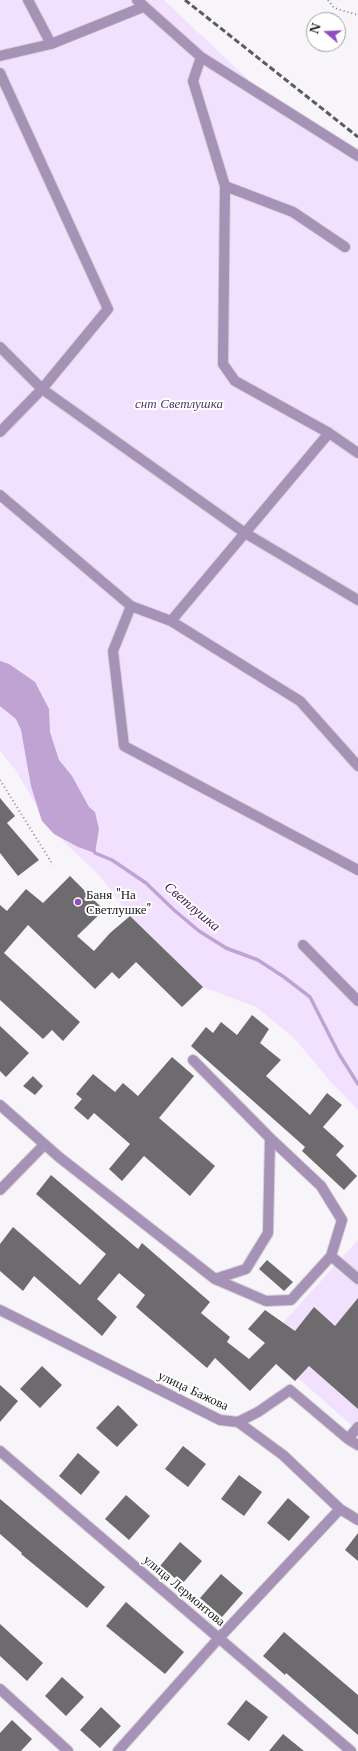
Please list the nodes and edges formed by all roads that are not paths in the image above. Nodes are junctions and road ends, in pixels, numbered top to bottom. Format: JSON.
{"nodes":[{"id":1,"x":28,"y":0,"type":"edge"},
{"id":2,"x":140,"y":3,"type":"edge"},
{"id":3,"x":51,"y":44,"type":"junction"},
{"id":4,"x":0,"y":56,"type":"edge"},
{"id":5,"x":201,"y":57,"type":"junction"},
{"id":6,"x":0,"y":73,"type":"edge"},
{"id":7,"x":358,"y":156,"type":"edge"},
{"id":8,"x":225,"y":186,"type":"junction"},
{"id":9,"x":345,"y":247,"type":"dead end"},
{"id":10,"x":0,"y":347,"type":"edge"},
{"id":11,"x":42,"y":388,"type":"junction"},
{"id":12,"x":0,"y":432,"type":"edge"},
{"id":13,"x":329,"y":433,"type":"junction"},
{"id":14,"x":358,"y":454,"type":"edge"},
{"id":15,"x":0,"y":495,"type":"edge"},
{"id":16,"x":245,"y":533,"type":"junction"},
{"id":17,"x":358,"y":600,"type":"edge"},
{"id":18,"x":132,"y":606,"type":"junction"},
{"id":19,"x":172,"y":621,"type":"junction"},
{"id":20,"x":358,"y":766,"type":"edge"},
{"id":21,"x":358,"y":870,"type":"edge"},
{"id":22,"x":303,"y":945,"type":"dead end"},
{"id":23,"x":358,"y":1001,"type":"edge"},
{"id":24,"x":193,"y":1060,"type":"dead end"},
{"id":25,"x":0,"y":1105,"type":"edge"},
{"id":26,"x":270,"y":1138,"type":"junction"},
{"id":27,"x":44,"y":1145,"type":"junction"},
{"id":28,"x":0,"y":1190,"type":"edge"},
{"id":29,"x":332,"y":1256,"type":"junction"},
{"id":30,"x":215,"y":1279,"type":"junction"},
{"id":31,"x":358,"y":1279,"type":"edge"},
{"id":32,"x":0,"y":1310,"type":"edge"},
{"id":33,"x":238,"y":1422,"type":"junction"},
{"id":34,"x":358,"y":1427,"type":"edge"},
{"id":35,"x":348,"y":1439,"type":"junction"},
{"id":36,"x":358,"y":1445,"type":"edge"},
{"id":37,"x":0,"y":1451,"type":"edge"},
{"id":38,"x":340,"y":1509,"type":"junction"},
{"id":39,"x":358,"y":1520,"type":"edge"},
{"id":40,"x":219,"y":1638,"type":"junction"},
{"id":41,"x":0,"y":1689,"type":"edge"},
{"id":42,"x":68,"y":1751,"type":"edge"},
{"id":43,"x":118,"y":1751,"type":"edge"},
{"id":44,"x":351,"y":1751,"type":"edge"}],
"edges":[{"from":1,"to":3,"type":"street"},
{"from":2,"to":3,"type":"street"},
{"from":2,"to":5,"type":"street"},
{"from":3,"to":4,"type":"street"},
{"from":5,"to":7,"type":"street"},
{"from":5,"to":8,"type":"street"},
{"from":6,"to":11,"type":"street"},
{"from":8,"to":9,"type":"street"},
{"from":8,"to":13,"type":"street"},
{"from":10,"to":11,"type":"street"},
{"from":11,"to":12,"type":"street"},
{"from":11,"to":16,"type":"street"},
{"from":13,"to":14,"type":"street"},
{"from":13,"to":16,"type":"street"},
{"from":15,"to":18,"type":"street"},
{"from":16,"to":17,"type":"street"},
{"from":16,"to":19,"type":"street"},
{"from":18,"to":19,"type":"street"},
{"from":18,"to":21,"type":"street"},
{"from":19,"to":20,"type":"street"},
{"from":22,"to":23,"type":"street"},
{"from":24,"to":26,"type":"street"},
{"from":25,"to":27,"type":"street"},
{"from":26,"to":29,"type":"street"},
{"from":26,"to":30,"type":"street"},
{"from":27,"to":28,"type":"street"},
{"from":27,"to":30,"type":"street"},
{"from":29,"to":30,"type":"street"},
{"from":29,"to":31,"type":"street"},
{"from":32,"to":33,"type":"street","name":"улица Бажова"},
{"from":33,"to":35,"type":"street"},
{"from":33,"to":38,"type":"street","name":"улица Бажова"},
{"from":34,"to":35,"type":"street"},
{"from":35,"to":36,"type":"street"},
{"from":37,"to":40,"type":"street","name":"улица Лермонтова"},
{"from":38,"to":39,"type":"street","name":"улица Бажова"},
{"from":38,"to":40,"type":"street"},
{"from":40,"to":43,"type":"street"},
{"from":40,"to":44,"type":"street","name":"улица Лермонтова"},
{"from":41,"to":42,"type":"street"}]}
